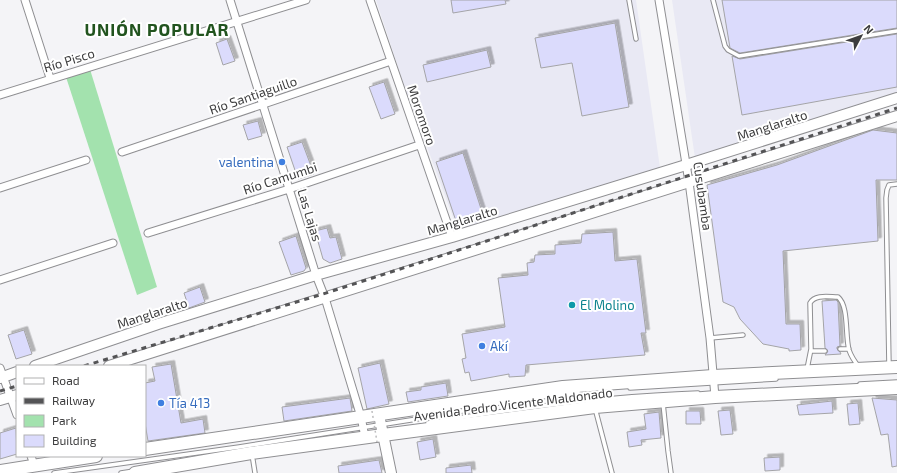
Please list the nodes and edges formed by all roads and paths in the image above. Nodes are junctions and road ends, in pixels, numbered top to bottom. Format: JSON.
{"nodes":[{"id":1,"x":24,"y":0,"type":"edge"},
{"id":2,"x":230,"y":0,"type":"edge"},
{"id":3,"x":306,"y":0,"type":"edge"},
{"id":4,"x":370,"y":0,"type":"edge"},
{"id":5,"x":629,"y":0,"type":"edge"},
{"id":6,"x":659,"y":0,"type":"edge"},
{"id":7,"x":713,"y":0,"type":"edge"},
{"id":8,"x":236,"y":21,"type":"junction"},
{"id":9,"x":897,"y":31,"type":"edge"},
{"id":10,"x":636,"y":39,"type":"dead end"},
{"id":11,"x":391,"y":61,"type":"junction"},
{"id":12,"x":50,"y":78,"type":"junction"},
{"id":13,"x":0,"y":94,"type":"edge"},
{"id":14,"x":897,"y":98,"type":"edge"},
{"id":15,"x":263,"y":105,"type":"junction"},
{"id":16,"x":897,"y":116,"type":"edge"},
{"id":17,"x":419,"y":145,"type":"junction"},
{"id":18,"x":122,"y":152,"type":"dead end"},
{"id":19,"x":86,"y":160,"type":"dead end"},
{"id":20,"x":686,"y":165,"type":"junction"},
{"id":21,"x":689,"y":182,"type":"junction"},
{"id":22,"x":897,"y":184,"type":"edge"},
{"id":23,"x":0,"y":188,"type":"edge"},
{"id":24,"x":289,"y":189,"type":"junction"},
{"id":25,"x":148,"y":233,"type":"dead end"},
{"id":26,"x":452,"y":237,"type":"junction"},
{"id":27,"x":113,"y":243,"type":"dead end"},
{"id":28,"x":316,"y":275,"type":"junction"},
{"id":29,"x":0,"y":280,"type":"edge"},
{"id":30,"x":325,"y":298,"type":"junction"},
{"id":31,"x":743,"y":335,"type":"dead end"},
{"id":32,"x":710,"y":338,"type":"junction"},
{"id":33,"x":840,"y":349,"type":"dead end"},
{"id":34,"x":849,"y":349,"type":"junction"},
{"id":35,"x":811,"y":351,"type":"junction"},
{"id":36,"x":825,"y":351,"type":"dead end"},
{"id":37,"x":38,"y":365,"type":"edge"},
{"id":38,"x":112,"y":365,"type":"edge"},
{"id":39,"x":893,"y":367,"type":"edge"},
{"id":40,"x":861,"y":369,"type":"junction"},
{"id":41,"x":16,"y":372,"type":"edge"},
{"id":42,"x":806,"y":372,"type":"junction"},
{"id":43,"x":1,"y":374,"type":"edge"},
{"id":44,"x":784,"y":378,"type":"dead end"},
{"id":45,"x":713,"y":379,"type":"junction"},
{"id":46,"x":897,"y":382,"type":"edge"},
{"id":47,"x":858,"y":384,"type":"dead end"},
{"id":48,"x":628,"y":388,"type":"dead end"},
{"id":49,"x":897,"y":388,"type":"edge"},
{"id":50,"x":582,"y":391,"type":"dead end"},
{"id":51,"x":744,"y":391,"type":"dead end"},
{"id":52,"x":702,"y":392,"type":"dead end"},
{"id":53,"x":712,"y":394,"type":"junction"},
{"id":54,"x":14,"y":396,"type":"edge"},
{"id":55,"x":0,"y":400,"type":"edge"},
{"id":56,"x":663,"y":402,"type":"junction"},
{"id":57,"x":595,"y":407,"type":"junction"},
{"id":58,"x":16,"y":409,"type":"edge"},
{"id":59,"x":421,"y":424,"type":"dead end"},
{"id":60,"x":379,"y":426,"type":"junction"},
{"id":61,"x":398,"y":428,"type":"dead end"},
{"id":62,"x":363,"y":429,"type":"junction"},
{"id":63,"x":146,"y":449,"type":"edge"},
{"id":64,"x":251,"y":453,"type":"junction"},
{"id":65,"x":80,"y":457,"type":"edge"},
{"id":66,"x":33,"y":460,"type":"edge"},
{"id":67,"x":0,"y":471,"type":"edge"},
{"id":68,"x":54,"y":473,"type":"edge"},
{"id":69,"x":121,"y":473,"type":"edge"},
{"id":70,"x":135,"y":473,"type":"edge"},
{"id":71,"x":254,"y":473,"type":"edge"},
{"id":72,"x":392,"y":473,"type":"edge"},
{"id":73,"x":612,"y":473,"type":"edge"},
{"id":74,"x":671,"y":473,"type":"edge"}],
"edges":[{"from":1,"to":12,"type":"street"},
{"from":2,"to":8,"type":"street","name":"Las Lajas"},
{"from":3,"to":8,"type":"street","name":"Río Pisco"},
{"from":4,"to":11,"type":"street","name":"Moromoro"},
{"from":5,"to":10,"type":"lane"},
{"from":6,"to":20,"type":"street","name":"Cusubamba"},
{"from":7,"to":9,"type":"lane"},
{"from":8,"to":12,"type":"street","name":"Río Pisco"},
{"from":8,"to":15,"type":"street","name":"Las Lajas"},
{"from":11,"to":15,"type":"street","name":"Río Santiaguillo"},
{"from":11,"to":17,"type":"street","name":"Moromoro"},
{"from":12,"to":13,"type":"street","name":"Río Pisco"},
{"from":14,"to":20,"type":"main road","name":"Manglaralto"},
{"from":15,"to":18,"type":"street","name":"Río Santiaguillo"},
{"from":15,"to":24,"type":"street","name":"Las Lajas"},
{"from":16,"to":21,"type":"main road"},
{"from":17,"to":24,"type":"street","name":"Río Camumbi"},
{"from":17,"to":26,"type":"street","name":"Moromoro"},
{"from":19,"to":23,"type":"street"},
{"from":20,"to":21,"type":"street","name":"Cusubamba"},
{"from":20,"to":26,"type":"main road","name":"Manglaralto"},
{"from":21,"to":30,"type":"main road"},
{"from":21,"to":32,"type":"street","name":"Cusubamba"},
{"from":22,"to":39,"type":"lane"},
{"from":24,"to":25,"type":"street","name":"Río Camumbi"},
{"from":24,"to":28,"type":"street","name":"Las Lajas"},
{"from":26,"to":28,"type":"main road","name":"Manglaralto"},
{"from":27,"to":29,"type":"street"},
{"from":28,"to":30,"type":"street","name":"Las Lajas"},
{"from":28,"to":37,"type":"main road","name":"Manglaralto"},
{"from":30,"to":38,"type":"main road"},
{"from":30,"to":62,"type":"street","name":"Las Lajas"},
{"from":31,"to":32,"type":"lane"},
{"from":32,"to":45,"type":"street","name":"Cusubamba"},
{"from":33,"to":34,"type":"lane"},
{"from":34,"to":35,"type":"lane"},
{"from":34,"to":40,"type":"lane"},
{"from":35,"to":36,"type":"lane"},
{"from":35,"to":42,"type":"lane"},
{"from":39,"to":40,"type":"main road","name":"Avenida Pedro Vicente Maldonado"},
{"from":40,"to":42,"type":"main road","name":"Avenida Pedro Vicente Maldonado"},
{"from":41,"to":43,"type":"main road"},
{"from":42,"to":45,"type":"main road","name":"Avenida Pedro Vicente Maldonado"},
{"from":43,"to":54,"type":"street"},
{"from":44,"to":45,"type":"lane"},
{"from":45,"to":48,"type":"lane"},
{"from":45,"to":53,"type":"street","name":"Cusubamba"},
{"from":45,"to":60,"type":"main road","name":"Avenida Pedro Vicente Maldonado"},
{"from":46,"to":47,"type":"lane"},
{"from":49,"to":53,"type":"main road","name":"Avenida Pedro Vicente Maldonado"},
{"from":50,"to":60,"type":"lane"},
{"from":51,"to":53,"type":"lane"},
{"from":52,"to":59,"type":"lane"},
{"from":53,"to":56,"type":"main road","name":"Avenida Pedro Vicente Maldonado"},
{"from":54,"to":55,"type":"main road"},
{"from":54,"to":58,"type":"street"},
{"from":56,"to":57,"type":"main road","name":"Avenida Pedro Vicente Maldonado"},
{"from":56,"to":74,"type":"lane"},
{"from":57,"to":60,"type":"main road","name":"Avenida Pedro Vicente Maldonado"},
{"from":57,"to":73,"type":"lane"},
{"from":60,"to":60,"type":"path","bridge":true},
{"from":60,"to":61,"type":"lane"},
{"from":60,"to":62,"type":"main road","name":"Avenida Pedro Vicente Maldonado"},
{"from":60,"to":62,"type":"main road","name":"Avenida Pedro Vicente Maldonado"},
{"from":60,"to":72,"type":"main road"},
{"from":62,"to":63,"type":"main road","name":"Avenida Pedro Vicente Maldonado"},
{"from":62,"to":64,"type":"main road","name":"Avenida Pedro Vicente Maldonado"},
{"from":62,"to":68,"type":"lane"},
{"from":62,"to":69,"type":"lane"},
{"from":64,"to":70,"type":"main road","name":"Avenida Pedro Vicente Maldonado"},
{"from":64,"to":71,"type":"lane"},
{"from":65,"to":66,"type":"main road"},
{"from":66,"to":67,"type":"main road"}]}
